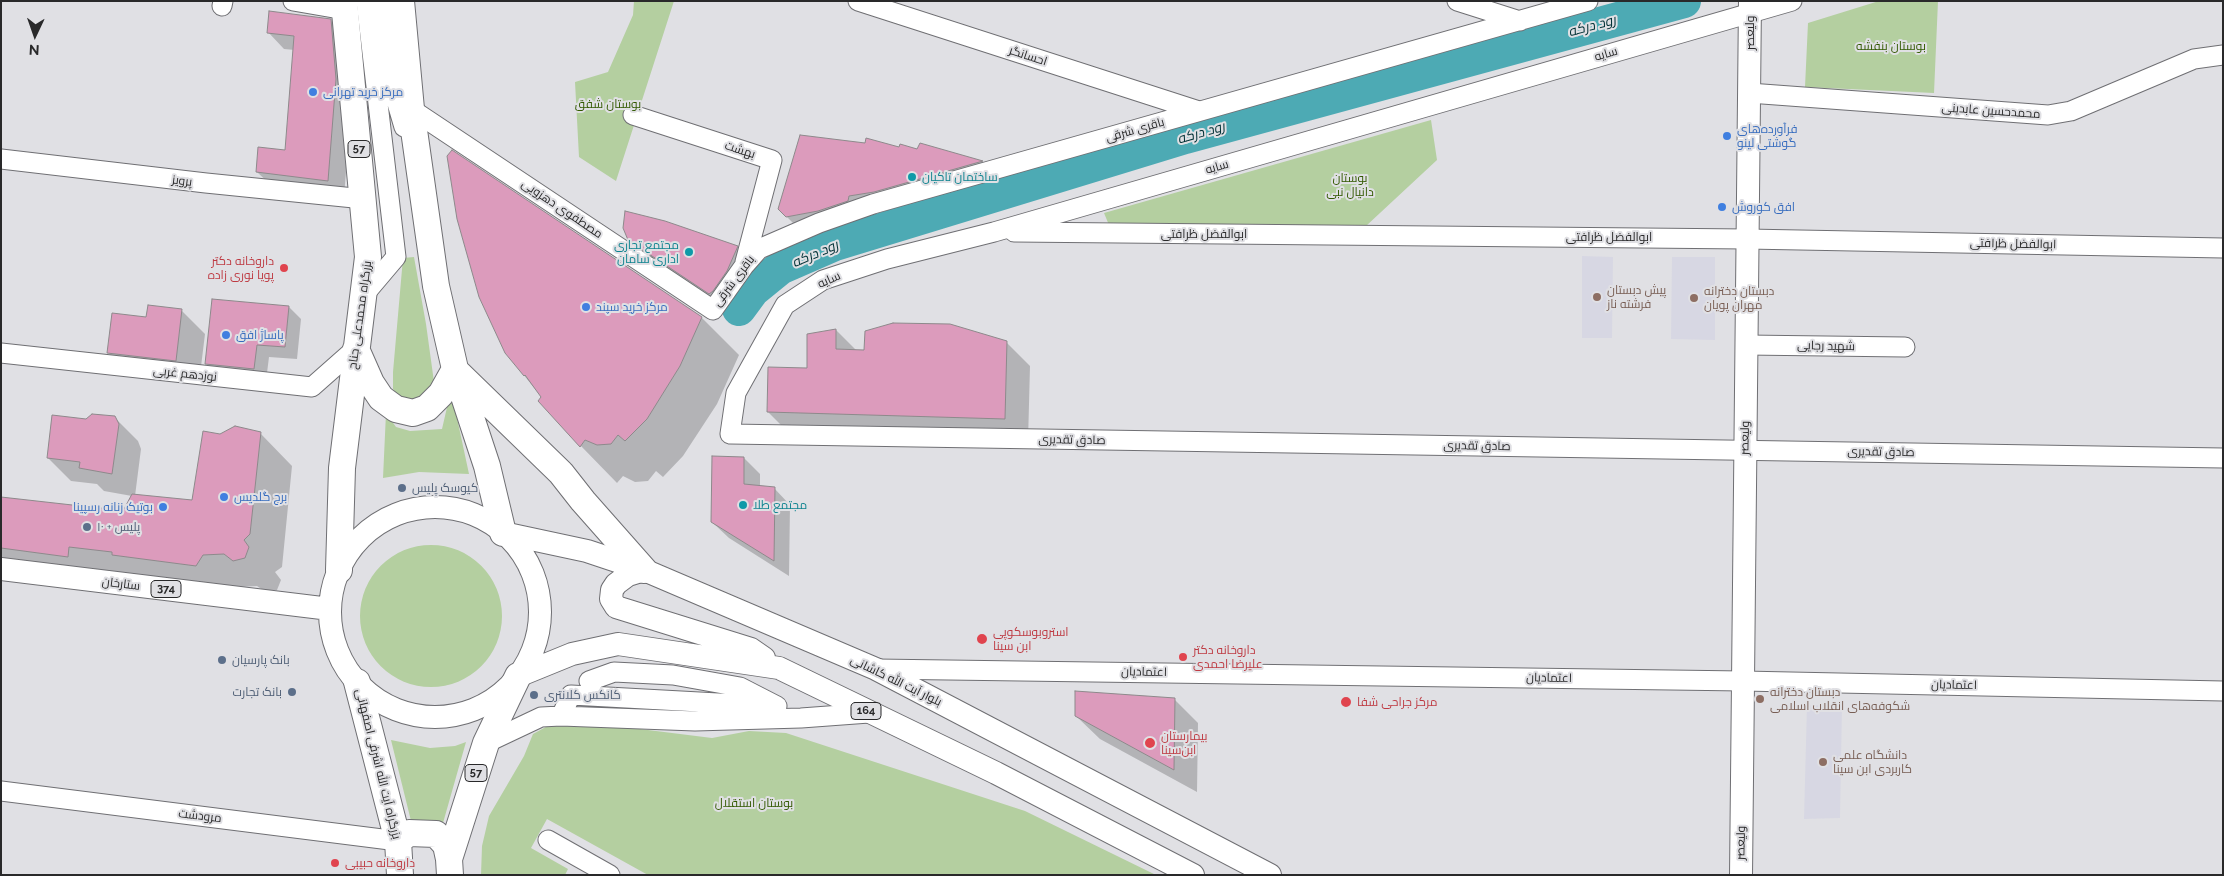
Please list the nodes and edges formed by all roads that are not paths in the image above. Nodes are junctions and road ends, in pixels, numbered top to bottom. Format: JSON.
{"nodes":[{"id":1,"x":293,"y":1,"type":"edge"},
{"id":2,"x":381,"y":1,"type":"edge"},
{"id":3,"x":401,"y":1,"type":"edge"},
{"id":4,"x":858,"y":1,"type":"edge"},
{"id":5,"x":1457,"y":1,"type":"edge"},
{"id":6,"x":1588,"y":1,"type":"edge"},
{"id":7,"x":1792,"y":1,"type":"edge"},
{"id":8,"x":352,"y":4,"type":"edge"},
{"id":9,"x":1750,"y":7,"type":"edge"},
{"id":10,"x":1520,"y":20,"type":"junction"},
{"id":11,"x":2223,"y":55,"type":"edge"},
{"id":12,"x":1749,"y":93,"type":"junction"},
{"id":13,"x":411,"y":109,"type":"junction"},
{"id":14,"x":1199,"y":111,"type":"junction"},
{"id":15,"x":633,"y":115,"type":"dead end"},
{"id":16,"x":1,"y":159,"type":"edge"},
{"id":17,"x":364,"y":199,"type":"junction"},
{"id":18,"x":994,"y":232,"type":"junction"},
{"id":19,"x":1747,"y":238,"type":"junction"},
{"id":20,"x":2223,"y":248,"type":"edge"},
{"id":21,"x":744,"y":266,"type":"junction"},
{"id":22,"x":436,"y":286,"type":"junction"},
{"id":23,"x":363,"y":296,"type":"junction"},
{"id":24,"x":713,"y":310,"type":"joint"},
{"id":25,"x":1746,"y":345,"type":"junction"},
{"id":26,"x":1905,"y":347,"type":"dead end"},
{"id":27,"x":355,"y":349,"type":"junction"},
{"id":28,"x":1,"y":353,"type":"edge"},
{"id":29,"x":455,"y":369,"type":"junction"},
{"id":30,"x":730,"y":434,"type":"joint"},
{"id":31,"x":1745,"y":450,"type":"junction"},
{"id":32,"x":2223,"y":458,"type":"edge"},
{"id":33,"x":503,"y":533,"type":"junction"},
{"id":34,"x":1,"y":569,"type":"edge"},
{"id":35,"x":339,"y":570,"type":"junction"},
{"id":36,"x":644,"y":570,"type":"junction"},
{"id":37,"x":330,"y":609,"type":"junction"},
{"id":38,"x":779,"y":668,"type":"junction"},
{"id":39,"x":876,"y":668,"type":"junction"},
{"id":40,"x":518,"y":676,"type":"junction"},
{"id":41,"x":1743,"y":680,"type":"junction"},
{"id":42,"x":357,"y":682,"type":"junction"},
{"id":43,"x":2223,"y":691,"type":"edge"},
{"id":44,"x":570,"y":695,"type":"junction"},
{"id":45,"x":869,"y":713,"type":"junction"},
{"id":46,"x":561,"y":716,"type":"junction"},
{"id":47,"x":801,"y":718,"type":"junction"},
{"id":48,"x":486,"y":743,"type":"junction"},
{"id":49,"x":1,"y":791,"type":"edge"},
{"id":50,"x":548,"y":840,"type":"dead end"},
{"id":51,"x":398,"y":841,"type":"junction"},
{"id":52,"x":449,"y":867,"type":"edge"},
{"id":53,"x":400,"y":875,"type":"edge"},
{"id":54,"x":610,"y":875,"type":"edge"},
{"id":55,"x":1193,"y":875,"type":"edge"},
{"id":56,"x":1270,"y":875,"type":"edge"},
{"id":57,"x":1741,"y":875,"type":"edge"}],
"edges":[{"from":1,"to":8,"type":"street"},
{"from":2,"to":22,"type":"street"},
{"from":3,"to":13,"type":"highway"},
{"from":4,"to":14,"type":"street","name":"احسانگر"},
{"from":5,"to":10,"type":"street"},
{"from":6,"to":10,"type":"street","name":"باقری شرقی"},
{"from":7,"to":9,"type":"street","name":"سایه"},
{"from":8,"to":17,"type":"highway","name":"بزرگراه محمدعلی جناح","number":"57"},
{"from":8,"to":23,"type":"street"},
{"from":9,"to":12,"type":"main road","name":"ولیعصر"},
{"from":9,"to":18,"type":"street","name":"سایه"},
{"from":10,"to":14,"type":"street","name":"باقری شرقی"},
{"from":11,"to":12,"type":"street","name":"محمدحسین عابدینی"},
{"from":12,"to":19,"type":"main road","name":"ولیعصر"},
{"from":13,"to":22,"type":"highway"},
{"from":13,"to":24,"type":"street","name":"مصطفوی دهزویی"},
{"from":14,"to":21,"type":"street","name":"باقری شرقی"},
{"from":15,"to":21,"type":"street","name":"بهشت"},
{"from":16,"to":17,"type":"street","name":"پرویز"},
{"from":17,"to":23,"type":"highway","name":"بزرگراه محمدعلی جناح","number":"57"},
{"from":18,"to":19,"type":"street","name":"ابوالفضل ظرافتی"},
{"from":18,"to":30,"type":"street","name":"سایه"},
{"from":19,"to":20,"type":"street","name":"ابوالفضل ظرافتی"},
{"from":19,"to":25,"type":"main road","name":"ولیعصر"},
{"from":21,"to":24,"type":"street","name":"باقری شرقی"},
{"from":22,"to":29,"type":"highway"},
{"from":23,"to":27,"type":"highway","name":"بزرگراه محمدعلی جناح","number":"57"},
{"from":25,"to":26,"type":"street","name":"شهید رجایی"},
{"from":25,"to":31,"type":"main road","name":"ولیعصر"},
{"from":27,"to":28,"type":"street","name":"نوزدهم غربی"},
{"from":27,"to":29,"type":"highway"},
{"from":27,"to":35,"type":"highway","name":"بزرگراه محمدعلی جناح","number":"57"},
{"from":29,"to":33,"type":"highway"},
{"from":29,"to":36,"type":"highway"},
{"from":30,"to":31,"type":"street","name":"صادق تقدیری"},
{"from":31,"to":32,"type":"street","name":"صادق تقدیری"},
{"from":31,"to":41,"type":"main road","name":"ولیعصر"},
{"from":33,"to":35,"type":"main road"},
{"from":33,"to":36,"type":"main road","name":"بلوار آیت الله کاشانی"},
{"from":33,"to":40,"type":"main road"},
{"from":34,"to":37,"type":"main road","name":"ستارخان","number":"374"},
{"from":35,"to":37,"type":"main road"},
{"from":36,"to":38,"type":"main road"},
{"from":36,"to":39,"type":"main road","name":"بلوار آیت الله کاشانی"},
{"from":37,"to":42,"type":"main road"},
{"from":38,"to":40,"type":"main road","number":"164"},
{"from":38,"to":45,"type":"main road","number":"164"},
{"from":39,"to":41,"type":"street","name":"اعتمادیان"},
{"from":39,"to":56,"type":"main road","name":"بلوار آیت الله کاشانی"},
{"from":40,"to":42,"type":"main road"},
{"from":40,"to":48,"type":"highway","number":"57"},
{"from":41,"to":43,"type":"street","name":"اعتمادیان"},
{"from":41,"to":57,"type":"main road","name":"ولیعصر"},
{"from":42,"to":51,"type":"highway","name":"بزرگراه آیت الله اشرفی اصفهانی"},
{"from":44,"to":46,"type":"street"},
{"from":44,"to":47,"type":"street"},
{"from":44,"to":47,"type":"street"},
{"from":45,"to":47,"type":"street"},
{"from":45,"to":55,"type":"main road","number":"164"},
{"from":46,"to":47,"type":"street"},
{"from":46,"to":48,"type":"street"},
{"from":48,"to":52,"type":"highway","number":"57"},
{"from":49,"to":51,"type":"street","name":"مرودشت"},
{"from":50,"to":54,"type":"street"},
{"from":51,"to":52,"type":"highway"},
{"from":51,"to":53,"type":"highway","name":"بزرگراه آیت الله اشرفی اصفهانی"}]}
